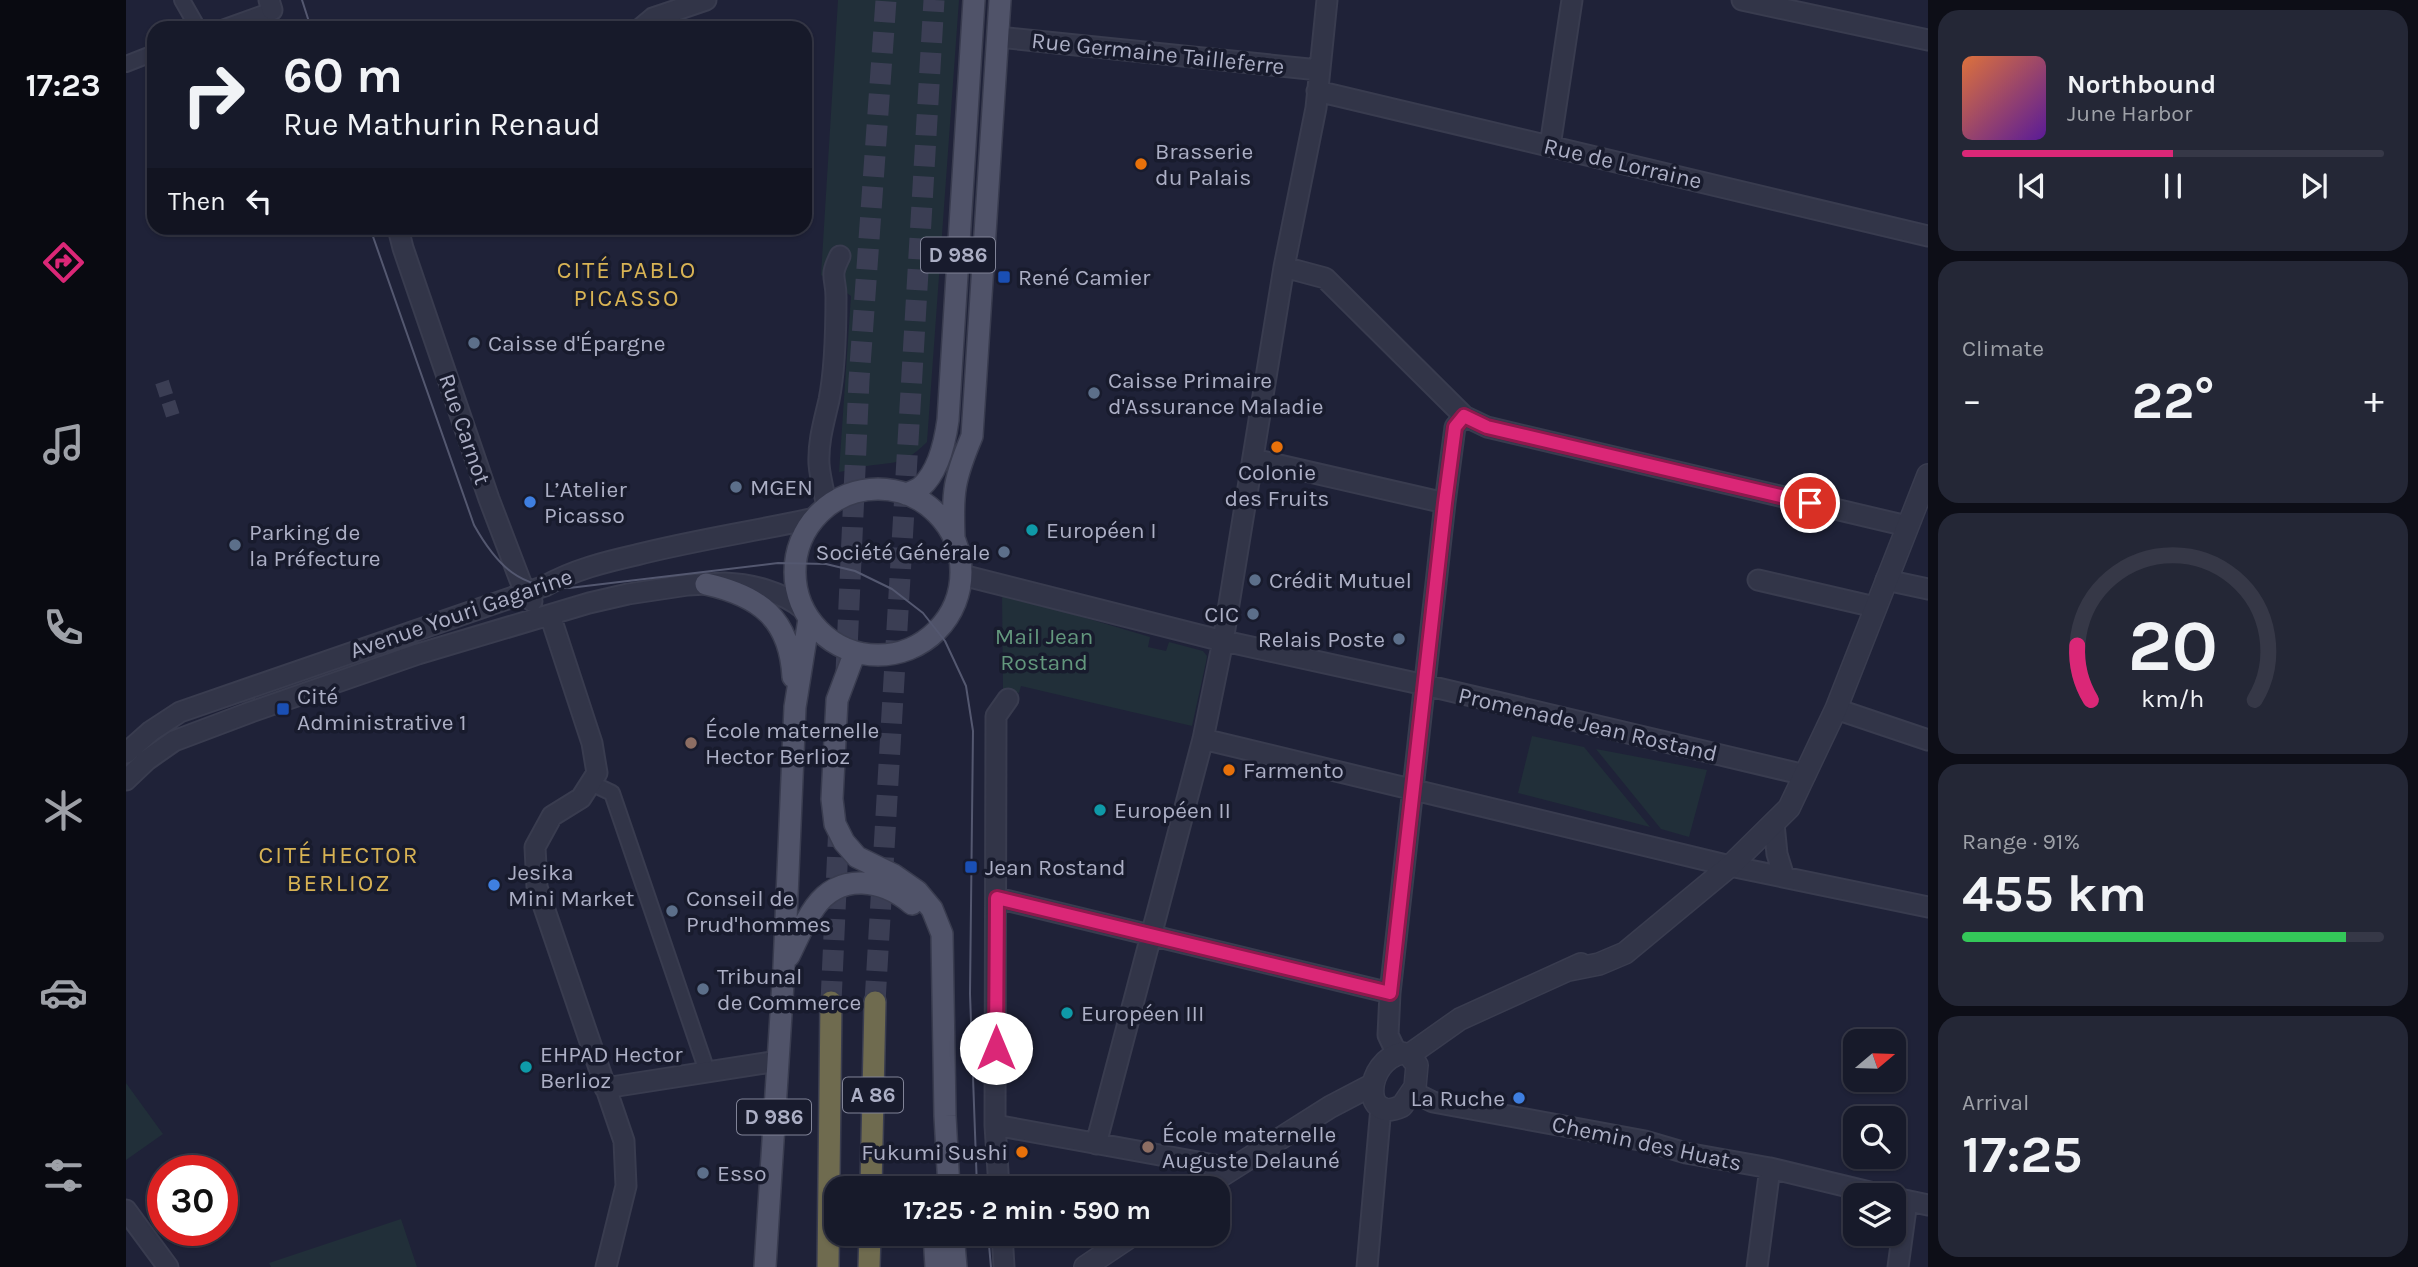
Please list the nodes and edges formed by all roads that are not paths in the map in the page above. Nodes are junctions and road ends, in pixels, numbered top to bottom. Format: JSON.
{"nodes":[{"id":1,"x":182,"y":0,"type":"edge"},
{"id":2,"x":706,"y":0,"type":"edge"},
{"id":3,"x":974,"y":0,"type":"edge"},
{"id":4,"x":1000,"y":0,"type":"edge"},
{"id":5,"x":1327,"y":0,"type":"edge"},
{"id":6,"x":1572,"y":0,"type":"edge"},
{"id":7,"x":1742,"y":0,"type":"edge"},
{"id":8,"x":270,"y":5,"type":"edge"},
{"id":9,"x":194,"y":21,"type":"edge"},
{"id":10,"x":237,"y":21,"type":"edge"},
{"id":11,"x":650,"y":21,"type":"edge"},
{"id":12,"x":998,"y":37,"type":"junction"},
{"id":13,"x":1928,"y":40,"type":"edge"},
{"id":14,"x":147,"y":56,"type":"edge"},
{"id":15,"x":126,"y":64,"type":"edge"},
{"id":16,"x":1319,"y":70,"type":"junction"},
{"id":17,"x":1317,"y":91,"type":"junction"},
{"id":18,"x":1550,"y":146,"type":"junction"},
{"id":19,"x":400,"y":235,"type":"edge"},
{"id":20,"x":1928,"y":236,"type":"edge"},
{"id":21,"x":839,"y":256,"type":"dead end"},
{"id":22,"x":1284,"y":267,"type":"junction"},
{"id":23,"x":1464,"y":416,"type":"junction"},
{"id":24,"x":1253,"y":459,"type":"junction"},
{"id":25,"x":1928,"y":475,"type":"edge"},
{"id":26,"x":906,"y":494,"type":"junction"},
{"id":27,"x":1445,"y":503,"type":"junction"},
{"id":28,"x":821,"y":512,"type":"junction"},
{"id":29,"x":1907,"y":526,"type":"junction"},
{"id":30,"x":954,"y":538,"type":"junction"},
{"id":31,"x":962,"y":575,"type":"junction"},
{"id":32,"x":1758,"y":580,"type":"dead end"},
{"id":33,"x":1885,"y":580,"type":"junction"},
{"id":34,"x":706,"y":584,"type":"junction"},
{"id":35,"x":1928,"y":589,"type":"edge"},
{"id":36,"x":525,"y":593,"type":"junction"},
{"id":37,"x":1875,"y":607,"type":"junction"},
{"id":38,"x":806,"y":614,"type":"junction"},
{"id":39,"x":550,"y":615,"type":"junction"},
{"id":40,"x":1223,"y":641,"type":"junction"},
{"id":41,"x":855,"y":652,"type":"junction"},
{"id":42,"x":1425,"y":685,"type":"junction"},
{"id":43,"x":1008,"y":699,"type":"dead end"},
{"id":44,"x":795,"y":707,"type":"junction"},
{"id":45,"x":1836,"y":709,"type":"junction"},
{"id":46,"x":251,"y":712,"type":"junction"},
{"id":47,"x":1203,"y":739,"type":"junction"},
{"id":48,"x":1928,"y":740,"type":"edge"},
{"id":49,"x":126,"y":753,"type":"edge"},
{"id":50,"x":1805,"y":775,"type":"junction"},
{"id":51,"x":126,"y":780,"type":"edge"},
{"id":52,"x":591,"y":783,"type":"junction"},
{"id":53,"x":1413,"y":790,"type":"junction"},
{"id":54,"x":126,"y":796,"type":"edge"},
{"id":55,"x":1774,"y":824,"type":"junction"},
{"id":56,"x":1730,"y":866,"type":"junction"},
{"id":57,"x":1784,"y":877,"type":"junction"},
{"id":58,"x":997,"y":898,"type":"junction"},
{"id":59,"x":1928,"y":907,"type":"edge"},
{"id":60,"x":1152,"y":934,"type":"junction"},
{"id":61,"x":784,"y":968,"type":"junction"},
{"id":62,"x":1390,"y":993,"type":"junction"},
{"id":63,"x":831,"y":1002,"type":"tunnel mouth"},
{"id":64,"x":875,"y":1002,"type":"tunnel mouth"},
{"id":65,"x":942,"y":1007,"type":"junction"},
{"id":66,"x":1408,"y":1058,"type":"junction"},
{"id":67,"x":778,"y":1061,"type":"junction"},
{"id":68,"x":707,"y":1071,"type":"junction"},
{"id":69,"x":605,"y":1088,"type":"junction"},
{"id":70,"x":1413,"y":1092,"type":"junction"},
{"id":71,"x":1375,"y":1097,"type":"junction"},
{"id":72,"x":995,"y":1125,"type":"junction"},
{"id":73,"x":1096,"y":1144,"type":"junction"},
{"id":74,"x":1231,"y":1168,"type":"junction"},
{"id":75,"x":1770,"y":1168,"type":"junction"},
{"id":76,"x":871,"y":1176,"type":"edge"},
{"id":77,"x":945,"y":1176,"type":"edge"},
{"id":78,"x":998,"y":1176,"type":"edge"},
{"id":79,"x":1219,"y":1176,"type":"edge"},
{"id":80,"x":1843,"y":1186,"type":"edge"},
{"id":81,"x":1906,"y":1201,"type":"edge"},
{"id":82,"x":1928,"y":1205,"type":"edge"},
{"id":83,"x":126,"y":1210,"type":"edge"},
{"id":84,"x":870,"y":1246,"type":"edge"},
{"id":85,"x":935,"y":1246,"type":"edge"},
{"id":86,"x":954,"y":1246,"type":"edge"},
{"id":87,"x":1003,"y":1246,"type":"edge"},
{"id":88,"x":1116,"y":1246,"type":"edge"},
{"id":89,"x":1899,"y":1246,"type":"edge"},
{"id":90,"x":168,"y":1267,"type":"edge"},
{"id":91,"x":606,"y":1267,"type":"edge"},
{"id":92,"x":765,"y":1267,"type":"edge"},
{"id":93,"x":828,"y":1267,"type":"edge"},
{"id":94,"x":869,"y":1267,"type":"edge"},
{"id":95,"x":936,"y":1267,"type":"edge"},
{"id":96,"x":956,"y":1267,"type":"edge"},
{"id":97,"x":1004,"y":1267,"type":"edge"},
{"id":98,"x":1085,"y":1267,"type":"edge"},
{"id":99,"x":1367,"y":1267,"type":"edge"},
{"id":100,"x":1757,"y":1267,"type":"edge"},
{"id":101,"x":1898,"y":1267,"type":"edge"}],
"edges":[{"from":1,"to":9,"type":"street"},
{"from":2,"to":11,"type":"street"},
{"from":3,"to":26,"type":"main road","number":"D 986"},
{"from":4,"to":12,"type":"main road","number":"D 986"},
{"from":5,"to":16,"type":"street"},
{"from":6,"to":18,"type":"street"},
{"from":7,"to":13,"type":"street"},
{"from":8,"to":10,"type":"street"},
{"from":12,"to":16,"type":"street","name":"Rue Germaine Tailleferre"},
{"from":12,"to":30,"type":"main road","number":"D 986"},
{"from":14,"to":15,"type":"street"},
{"from":16,"to":17,"type":"street"},
{"from":17,"to":18,"type":"street","name":"Rue de Lorraine"},
{"from":17,"to":22,"type":"street"},
{"from":18,"to":20,"type":"street","name":"Rue de Lorraine"},
{"from":19,"to":36,"type":"street","name":"Rue Carnot"},
{"from":21,"to":28,"type":"street"},
{"from":22,"to":23,"type":"street"},
{"from":22,"to":24,"type":"street"},
{"from":23,"to":27,"type":"street"},
{"from":23,"to":29,"type":"street"},
{"from":24,"to":27,"type":"street"},
{"from":24,"to":40,"type":"street"},
{"from":25,"to":29,"type":"street"},
{"from":26,"to":28,"type":"main road"},
{"from":26,"to":30,"type":"main road"},
{"from":27,"to":42,"type":"street"},
{"from":28,"to":36,"type":"street","name":"Avenue Youri Gagarine"},
{"from":28,"to":38,"type":"main road"},
{"from":29,"to":33,"type":"street"},
{"from":30,"to":31,"type":"main road"},
{"from":31,"to":40,"type":"street","name":"Promenade Jean Rostand"},
{"from":31,"to":41,"type":"main road"},
{"from":32,"to":37,"type":"street"},
{"from":33,"to":35,"type":"street"},
{"from":33,"to":37,"type":"street"},
{"from":34,"to":38,"type":"street","name":"Avenue Youri Gagarine"},
{"from":34,"to":39,"type":"street","name":"Avenue Youri Gagarine"},
{"from":34,"to":44,"type":"main road"},
{"from":36,"to":39,"type":"street","name":"Rue Carnot"},
{"from":36,"to":49,"type":"street","name":"Avenue Youri Gagarine"},
{"from":37,"to":45,"type":"street"},
{"from":38,"to":41,"type":"main road"},
{"from":38,"to":44,"type":"main road","number":"D 986"},
{"from":39,"to":46,"type":"street","name":"Avenue Youri Gagarine"},
{"from":39,"to":52,"type":"street"},
{"from":40,"to":42,"type":"street","name":"Promenade Jean Rostand"},
{"from":40,"to":47,"type":"street"},
{"from":41,"to":65,"type":"main road"},
{"from":42,"to":50,"type":"street","name":"Promenade Jean Rostand"},
{"from":42,"to":53,"type":"street"},
{"from":43,"to":58,"type":"street"},
{"from":44,"to":61,"type":"main road","number":"D 986"},
{"from":45,"to":48,"type":"street"},
{"from":45,"to":50,"type":"street"},
{"from":46,"to":51,"type":"street","name":"Avenue Youri Gagarine"},
{"from":46,"to":54,"type":"street"},
{"from":47,"to":53,"type":"street"},
{"from":47,"to":60,"type":"street"},
{"from":50,"to":55,"type":"street"},
{"from":52,"to":68,"type":"street"},
{"from":52,"to":69,"type":"street"},
{"from":53,"to":56,"type":"street"},
{"from":53,"to":62,"type":"street"},
{"from":55,"to":56,"type":"street"},
{"from":55,"to":57,"type":"street"},
{"from":56,"to":57,"type":"street"},
{"from":56,"to":66,"type":"street"},
{"from":57,"to":59,"type":"street"},
{"from":58,"to":60,"type":"street"},
{"from":58,"to":72,"type":"street"},
{"from":60,"to":62,"type":"street"},
{"from":60,"to":73,"type":"street"},
{"from":61,"to":65,"type":"main road"},
{"from":61,"to":67,"type":"main road","number":"D 986"},
{"from":62,"to":66,"type":"street"},
{"from":63,"to":93,"type":"highway","number":"A 86"},
{"from":64,"to":76,"type":"highway","number":"A 86"},
{"from":65,"to":77,"type":"main road"},
{"from":66,"to":70,"type":"street"},
{"from":66,"to":71,"type":"street"},
{"from":67,"to":68,"type":"street"},
{"from":67,"to":92,"type":"main road","number":"D 986"},
{"from":68,"to":69,"type":"street"},
{"from":69,"to":91,"type":"street"},
{"from":70,"to":71,"type":"street"},
{"from":70,"to":75,"type":"street","name":"Chemin des Huats"},
{"from":71,"to":74,"type":"street"},
{"from":71,"to":99,"type":"street"},
{"from":72,"to":73,"type":"street"},
{"from":72,"to":78,"type":"street"},
{"from":73,"to":74,"type":"street"},
{"from":74,"to":79,"type":"street"},
{"from":75,"to":80,"type":"street","name":"Chemin des Huats"},
{"from":75,"to":100,"type":"street"},
{"from":81,"to":82,"type":"street"},
{"from":83,"to":90,"type":"street"},
{"from":84,"to":94,"type":"highway"},
{"from":85,"to":95,"type":"main road"},
{"from":86,"to":96,"type":"main road"},
{"from":87,"to":97,"type":"street"},
{"from":88,"to":98,"type":"street"},
{"from":89,"to":101,"type":"street"}]}
